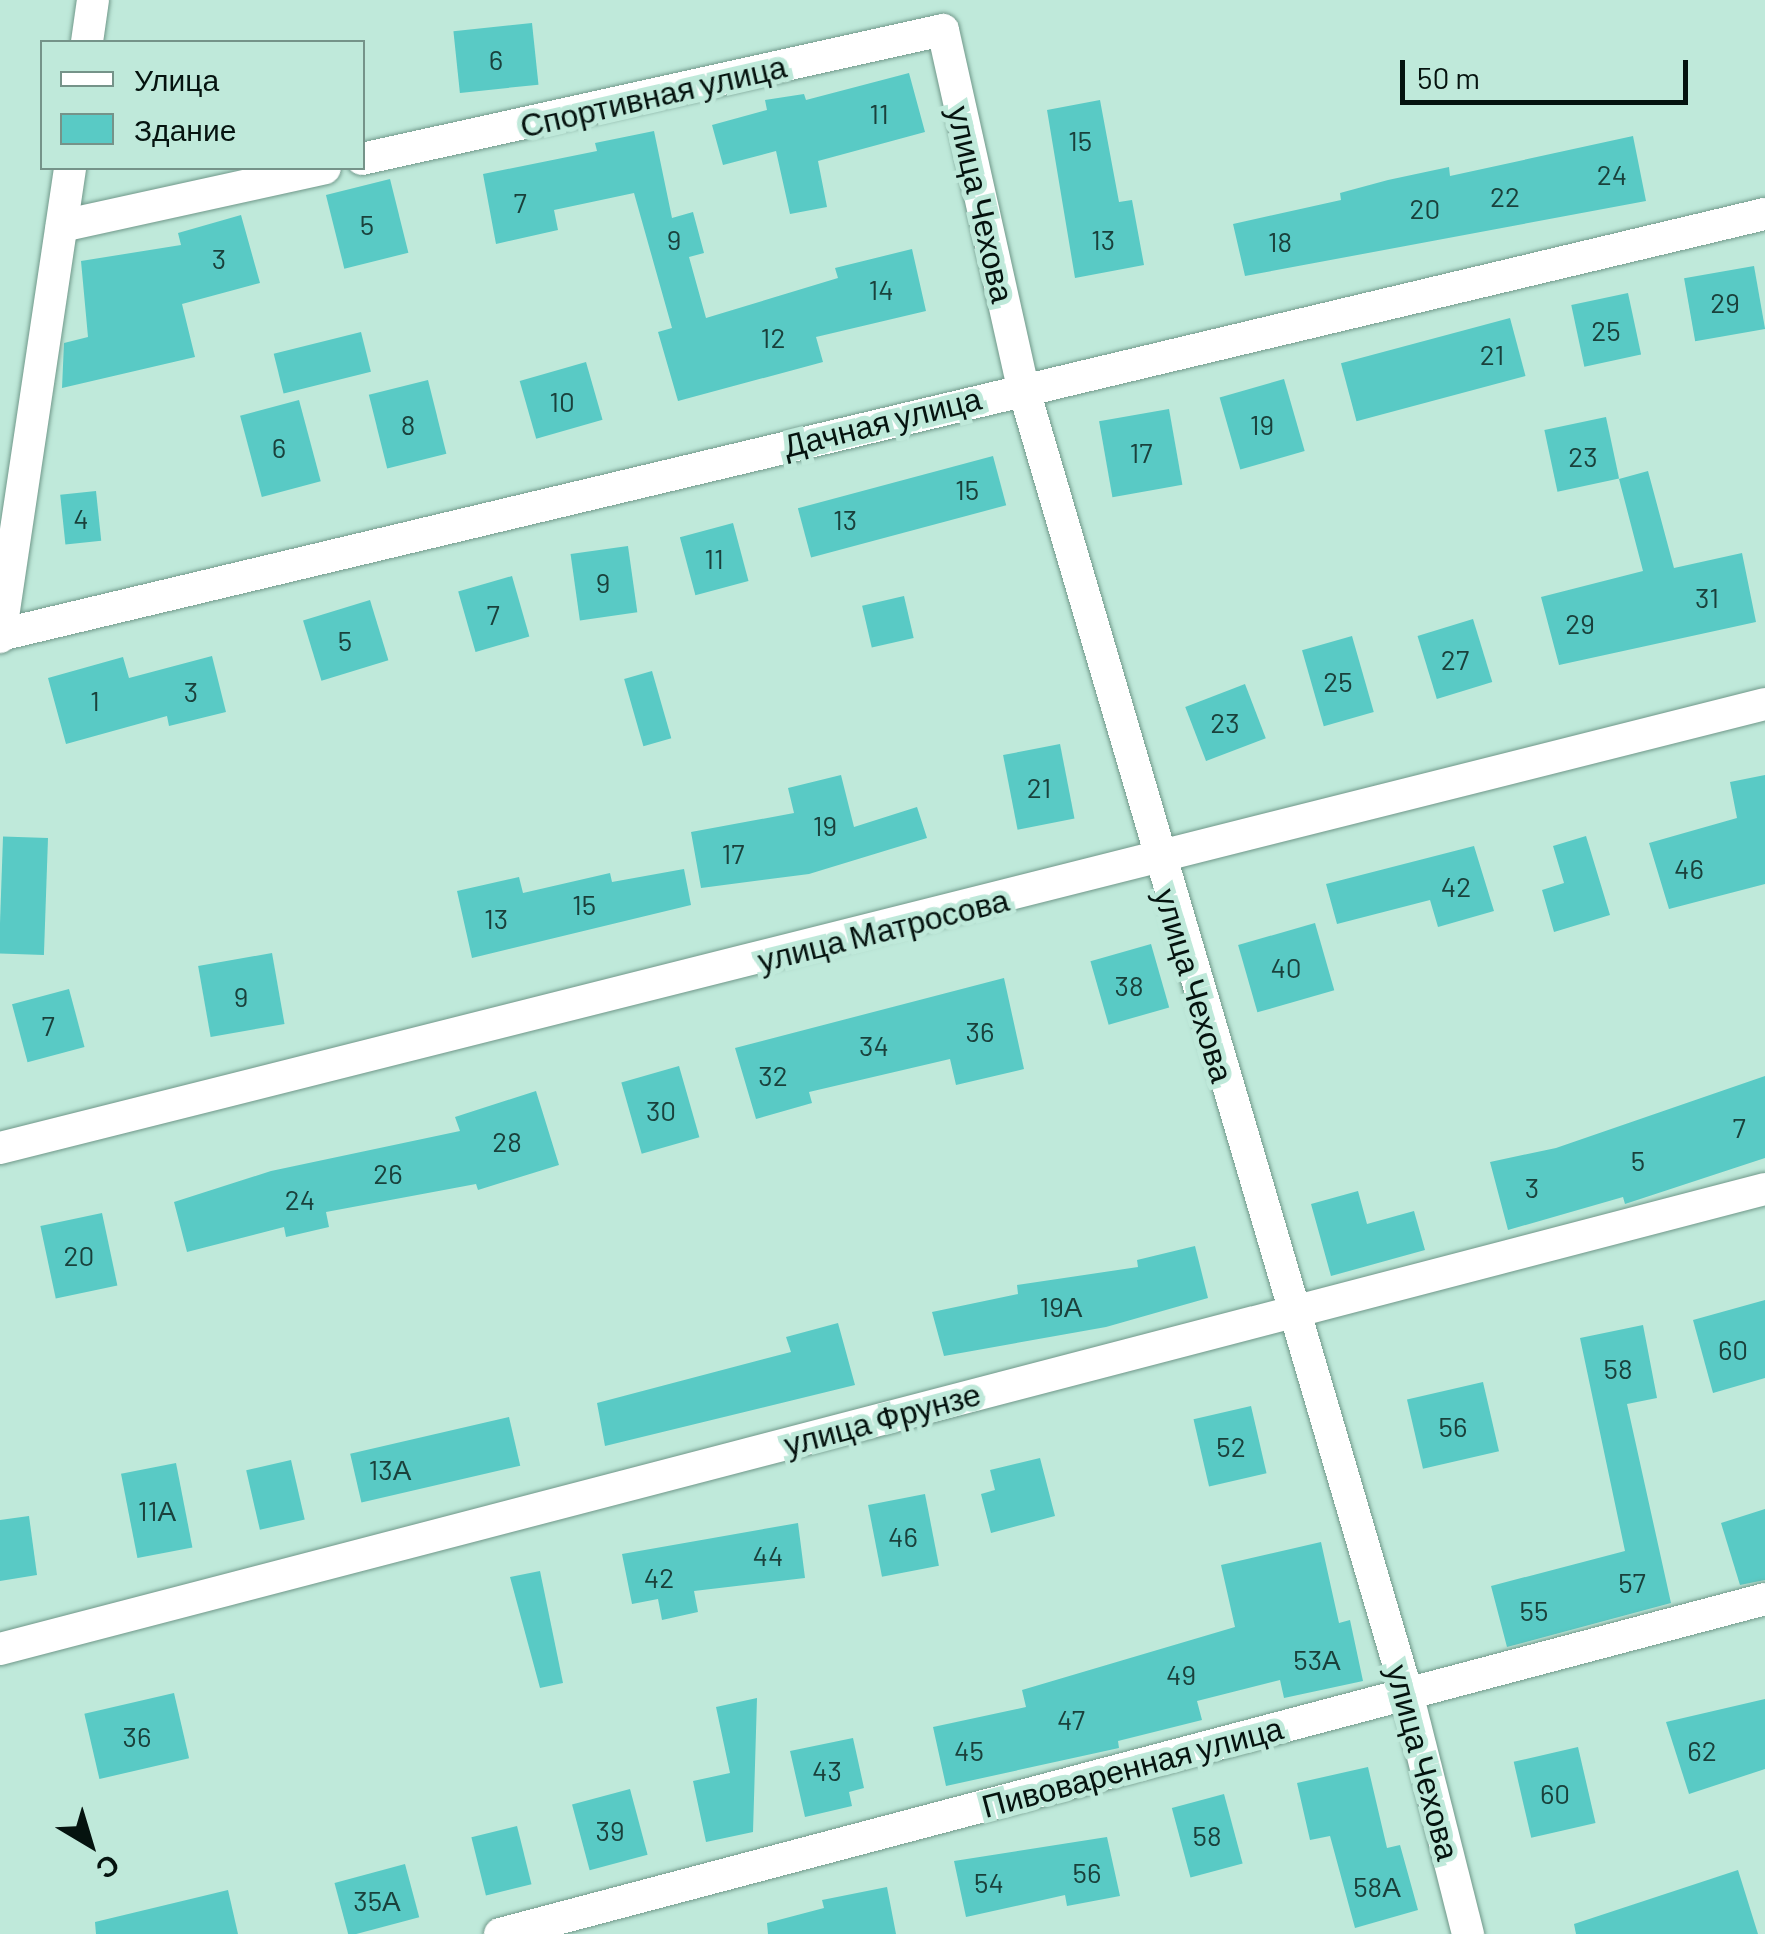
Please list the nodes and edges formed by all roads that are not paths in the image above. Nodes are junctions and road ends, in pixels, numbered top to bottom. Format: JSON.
{"nodes":[{"id":1,"x":94,"y":0,"type":"edge"},
{"id":2,"x":943,"y":30,"type":"joint"},
{"id":3,"x":88,"y":40,"type":"edge"},
{"id":4,"x":365,"y":158,"type":"edge"},
{"id":5,"x":70,"y":170,"type":"edge"},
{"id":6,"x":317,"y":170,"type":"edge"},
{"id":7,"x":1765,"y":214,"type":"edge"},
{"id":8,"x":62,"y":226,"type":"junction"},
{"id":9,"x":1023,"y":387,"type":"junction"},
{"id":10,"x":0,"y":636,"type":"edge"},
{"id":11,"x":1765,"y":704,"type":"edge"},
{"id":12,"x":1157,"y":861,"type":"junction"},
{"id":13,"x":0,"y":1148,"type":"edge"},
{"id":14,"x":1765,"y":1189,"type":"edge"},
{"id":15,"x":1296,"y":1310,"type":"junction"},
{"id":16,"x":1765,"y":1599,"type":"edge"},
{"id":17,"x":0,"y":1649,"type":"edge"},
{"id":18,"x":1407,"y":1693,"type":"junction"},
{"id":19,"x":500,"y":1934,"type":"edge"},
{"id":20,"x":1468,"y":1934,"type":"edge"}],
"edges":[{"from":1,"to":3,"type":"street"},
{"from":2,"to":4,"type":"street","name":"Спортивная улица"},
{"from":2,"to":9,"type":"street","name":"улица Чехова"},
{"from":5,"to":8,"type":"street"},
{"from":6,"to":8,"type":"street"},
{"from":7,"to":9,"type":"street","name":"Дачная улица"},
{"from":8,"to":10,"type":"street"},
{"from":9,"to":10,"type":"street","name":"Дачная улица"},
{"from":9,"to":12,"type":"street","name":"улица Чехова"},
{"from":11,"to":12,"type":"street","name":"улица Матросова"},
{"from":12,"to":13,"type":"street","name":"улица Матросова"},
{"from":12,"to":15,"type":"street","name":"улица Чехова"},
{"from":14,"to":15,"type":"street","name":"улица Фрунзе"},
{"from":15,"to":17,"type":"street","name":"улица Фрунзе"},
{"from":15,"to":18,"type":"street","name":"улица Чехова"},
{"from":16,"to":18,"type":"street","name":"Пивоваренная улица"},
{"from":18,"to":19,"type":"street","name":"Пивоваренная улица"},
{"from":18,"to":20,"type":"street","name":"улица Чехова"}]}
